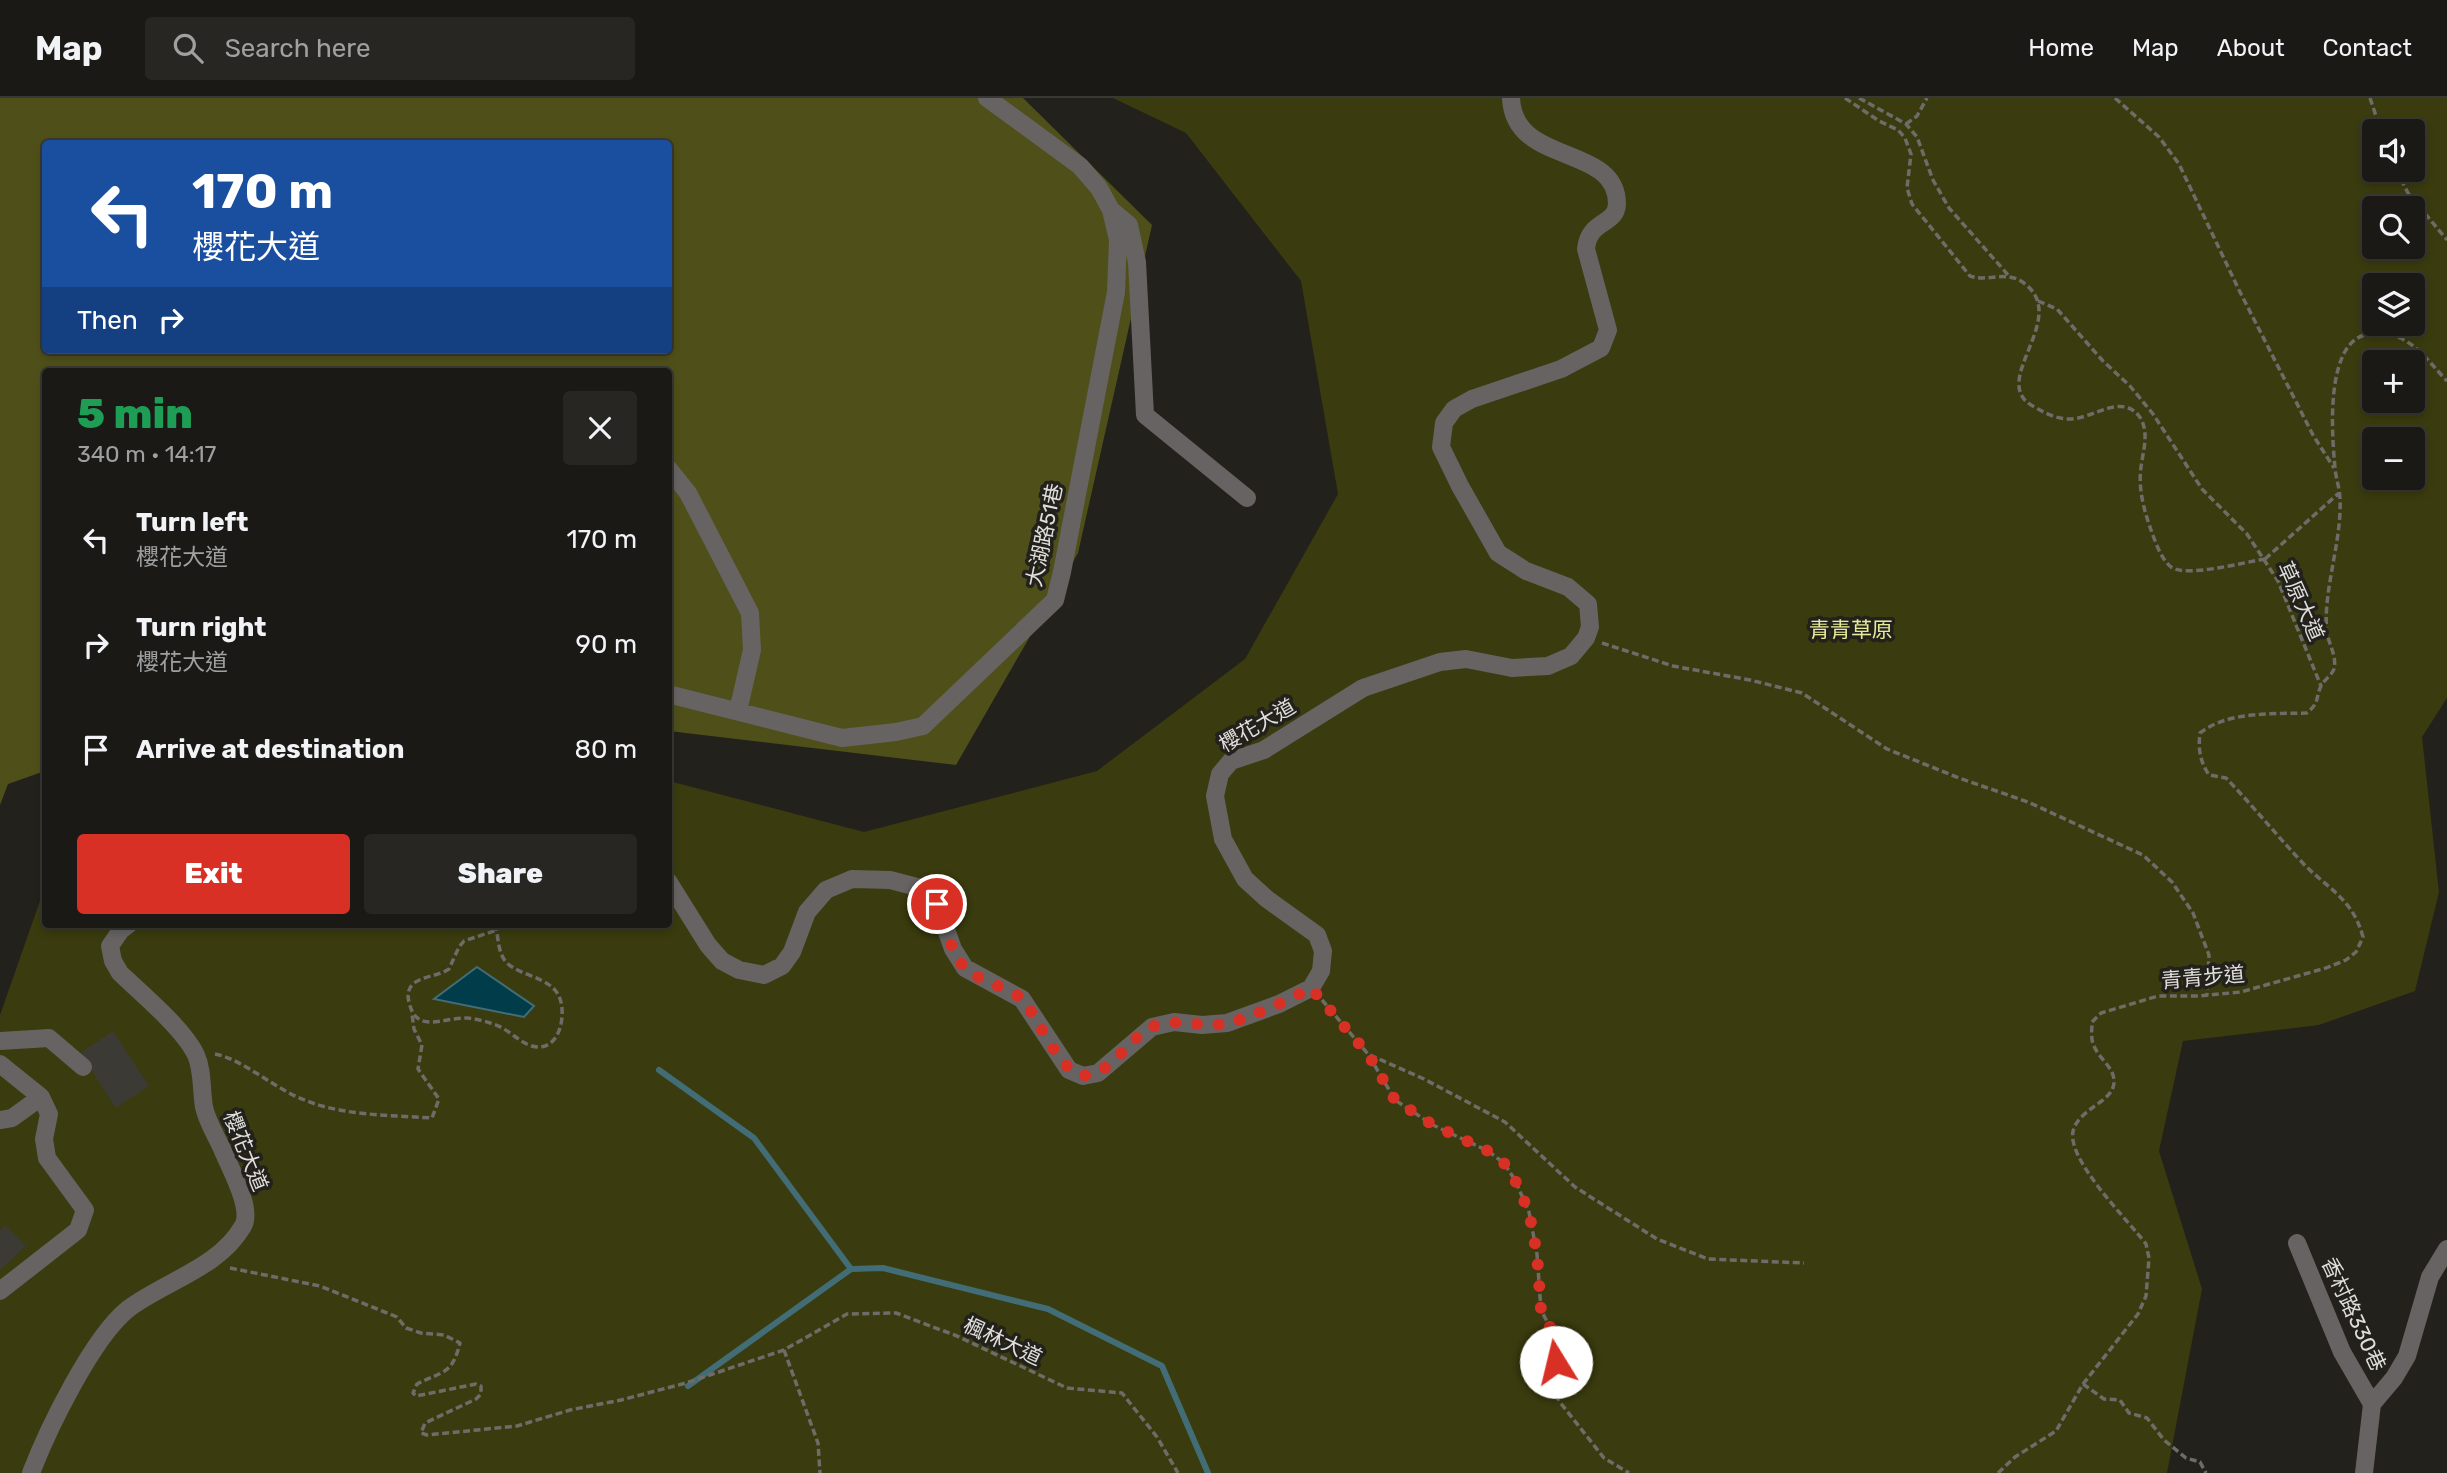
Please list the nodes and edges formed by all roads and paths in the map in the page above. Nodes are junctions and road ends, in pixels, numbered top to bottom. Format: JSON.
{"nodes":[{"id":1,"x":987,"y":98,"type":"edge"},
{"id":2,"x":1511,"y":98,"type":"edge"},
{"id":3,"x":1845,"y":98,"type":"edge"},
{"id":4,"x":1859,"y":98,"type":"edge"},
{"id":5,"x":1927,"y":98,"type":"edge"},
{"id":6,"x":2115,"y":98,"type":"edge"},
{"id":7,"x":2370,"y":98,"type":"edge"},
{"id":8,"x":2377,"y":119,"type":"edge"},
{"id":9,"x":1906,"y":124,"type":"junction"},
{"id":10,"x":2403,"y":182,"type":"edge"},
{"id":11,"x":1111,"y":210,"type":"junction"},
{"id":12,"x":2447,"y":240,"type":"edge"},
{"id":13,"x":2009,"y":276,"type":"junction"},
{"id":14,"x":2038,"y":301,"type":"junction"},
{"id":15,"x":2447,"y":381,"type":"edge"},
{"id":16,"x":2335,"y":470,"type":"junction"},
{"id":17,"x":672,"y":473,"type":"edge"},
{"id":18,"x":2339,"y":493,"type":"junction"},
{"id":19,"x":1247,"y":498,"type":"dead end"},
{"id":20,"x":2265,"y":559,"type":"junction"},
{"id":21,"x":1587,"y":638,"type":"junction"},
{"id":22,"x":2321,"y":686,"type":"junction"},
{"id":23,"x":672,"y":695,"type":"edge"},
{"id":24,"x":738,"y":711,"type":"junction"},
{"id":25,"x":672,"y":887,"type":"edge"},
{"id":26,"x":124,"y":928,"type":"edge"},
{"id":27,"x":497,"y":930,"type":"joint"},
{"id":28,"x":1311,"y":988,"type":"junction"},
{"id":29,"x":2207,"y":995,"type":"junction"},
{"id":30,"x":412,"y":1014,"type":"junction"},
{"id":31,"x":0,"y":1041,"type":"edge"},
{"id":32,"x":195,"y":1054,"type":"junction"},
{"id":33,"x":1368,"y":1054,"type":"junction"},
{"id":34,"x":0,"y":1064,"type":"edge"},
{"id":35,"x":83,"y":1067,"type":"dead end"},
{"id":36,"x":41,"y":1097,"type":"junction"},
{"id":37,"x":0,"y":1120,"type":"edge"},
{"id":38,"x":2297,"y":1243,"type":"dead end"},
{"id":39,"x":2447,"y":1249,"type":"edge"},
{"id":40,"x":215,"y":1258,"type":"junction"},
{"id":41,"x":1804,"y":1263,"type":"dead end"},
{"id":42,"x":0,"y":1291,"type":"edge"},
{"id":43,"x":784,"y":1350,"type":"junction"},
{"id":44,"x":2083,"y":1384,"type":"junction"},
{"id":45,"x":2372,"y":1404,"type":"junction"},
{"id":46,"x":31,"y":1473,"type":"edge"},
{"id":47,"x":820,"y":1473,"type":"edge"},
{"id":48,"x":1178,"y":1473,"type":"edge"},
{"id":49,"x":1629,"y":1473,"type":"edge"},
{"id":50,"x":1998,"y":1473,"type":"edge"},
{"id":51,"x":2206,"y":1473,"type":"edge"},
{"id":52,"x":2364,"y":1473,"type":"edge"}],
"edges":[{"from":1,"to":11,"type":"street","name":"大湖路51巷"},
{"from":2,"to":21,"type":"street"},
{"from":3,"to":13,"type":"path"},
{"from":4,"to":9,"type":"path"},
{"from":5,"to":9,"type":"path"},
{"from":6,"to":16,"type":"path"},
{"from":7,"to":8,"type":"path"},
{"from":9,"to":13,"type":"path"},
{"from":10,"to":12,"type":"path"},
{"from":11,"to":19,"type":"street"},
{"from":11,"to":24,"type":"street","name":"大湖路51巷"},
{"from":13,"to":14,"type":"path"},
{"from":14,"to":20,"type":"path"},
{"from":14,"to":20,"type":"path","name":"草原大道"},
{"from":15,"to":16,"type":"path","name":"草原大道"},
{"from":16,"to":18,"type":"path","name":"草原大道"},
{"from":17,"to":24,"type":"street"},
{"from":18,"to":20,"type":"path"},
{"from":18,"to":22,"type":"path","name":"草原大道"},
{"from":20,"to":22,"type":"path","name":"草原大道"},
{"from":21,"to":28,"type":"street","name":"櫻花大道"},
{"from":21,"to":29,"type":"path"},
{"from":22,"to":29,"type":"path","name":"青青步道"},
{"from":23,"to":24,"type":"street","name":"大湖路51巷"},
{"from":25,"to":28,"type":"street"},
{"from":26,"to":32,"type":"street","name":"櫻花大道"},
{"from":27,"to":30,"type":"path"},
{"from":27,"to":30,"type":"path"},
{"from":28,"to":33,"type":"path"},
{"from":29,"to":44,"type":"path","name":"青青步道"},
{"from":30,"to":32,"type":"path"},
{"from":31,"to":35,"type":"street"},
{"from":32,"to":40,"type":"street","name":"櫻花大道"},
{"from":33,"to":41,"type":"path"},
{"from":33,"to":49,"type":"path"},
{"from":34,"to":36,"type":"street"},
{"from":36,"to":37,"type":"street"},
{"from":36,"to":42,"type":"street"},
{"from":38,"to":45,"type":"street","name":"香村路330巷"},
{"from":39,"to":45,"type":"street","name":"香村路330巷"},
{"from":40,"to":43,"type":"path","name":"楓林大道"},
{"from":40,"to":46,"type":"street","name":"櫻花大道"},
{"from":43,"to":47,"type":"path"},
{"from":43,"to":48,"type":"path","name":"楓林大道"},
{"from":44,"to":50,"type":"path","name":"青青步道"},
{"from":44,"to":51,"type":"path"},
{"from":45,"to":52,"type":"street","name":"香村路330巷"}]}
